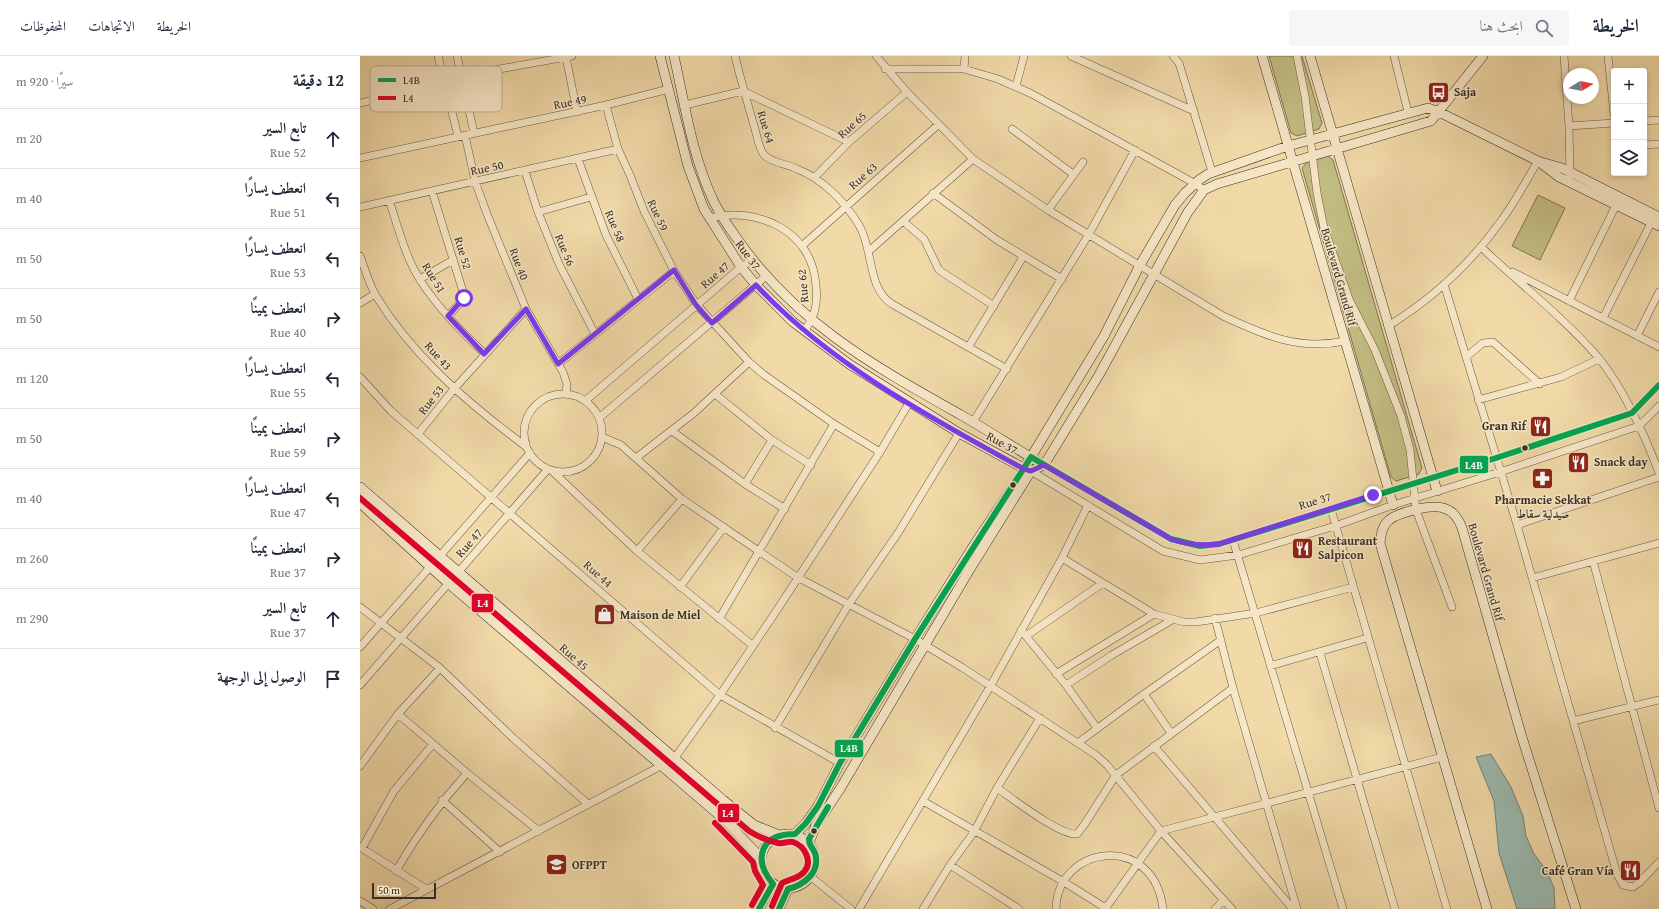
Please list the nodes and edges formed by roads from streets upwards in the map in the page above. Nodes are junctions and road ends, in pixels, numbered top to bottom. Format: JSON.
{"nodes":[{"id":1,"x":438,"y":56,"type":"edge"},
{"id":2,"x":457,"y":56,"type":"edge"},
{"id":3,"x":660,"y":56,"type":"edge"},
{"id":4,"x":674,"y":56,"type":"edge"},
{"id":5,"x":735,"y":56,"type":"edge"},
{"id":6,"x":876,"y":56,"type":"edge"},
{"id":7,"x":965,"y":56,"type":"edge"},
{"id":8,"x":1024,"y":56,"type":"edge"},
{"id":9,"x":1071,"y":56,"type":"edge"},
{"id":10,"x":1173,"y":56,"type":"edge"},
{"id":11,"x":1262,"y":56,"type":"edge"},
{"id":12,"x":1297,"y":56,"type":"edge"},
{"id":13,"x":1310,"y":56,"type":"edge"},
{"id":14,"x":1394,"y":56,"type":"edge"},
{"id":15,"x":1483,"y":56,"type":"edge"},
{"id":16,"x":1564,"y":56,"type":"edge"},
{"id":17,"x":1608,"y":56,"type":"edge"},
{"id":18,"x":569,"y":57,"type":"edge"},
{"id":19,"x":440,"y":66,"type":"edge"},
{"id":20,"x":459,"y":66,"type":"edge"},
{"id":21,"x":502,"y":69,"type":"edge"},
{"id":22,"x":885,"y":69,"type":"junction"},
{"id":23,"x":964,"y":69,"type":"junction"},
{"id":24,"x":1016,"y":86,"type":"junction"},
{"id":25,"x":669,"y":89,"type":"junction"},
{"id":26,"x":743,"y":91,"type":"junction"},
{"id":27,"x":907,"y":92,"type":"junction"},
{"id":28,"x":370,"y":100,"type":"edge"},
{"id":29,"x":360,"y":102,"type":"edge"},
{"id":30,"x":1613,"y":104,"type":"edge"},
{"id":31,"x":606,"y":105,"type":"junction"},
{"id":32,"x":685,"y":105,"type":"junction"},
{"id":33,"x":454,"y":112,"type":"edge"},
{"id":34,"x":469,"y":112,"type":"edge"},
{"id":35,"x":576,"y":112,"type":"junction"},
{"id":36,"x":1194,"y":112,"type":"junction"},
{"id":37,"x":1408,"y":112,"type":"junction"},
{"id":38,"x":1439,"y":112,"type":"junction"},
{"id":39,"x":1659,"y":120,"type":"edge"},
{"id":40,"x":1647,"y":121,"type":"edge"},
{"id":41,"x":1611,"y":123,"type":"edge"},
{"id":42,"x":938,"y":124,"type":"junction"},
{"id":43,"x":1569,"y":126,"type":"junction"},
{"id":44,"x":1012,"y":129,"type":"dead end"},
{"id":45,"x":474,"y":133,"type":"junction"},
{"id":46,"x":1331,"y":133,"type":"junction"},
{"id":47,"x":462,"y":136,"type":"junction"},
{"id":48,"x":1310,"y":139,"type":"junction"},
{"id":49,"x":849,"y":142,"type":"junction"},
{"id":50,"x":1659,"y":144,"type":"edge"},
{"id":51,"x":1647,"y":145,"type":"edge"},
{"id":52,"x":1288,"y":146,"type":"junction"},
{"id":53,"x":1336,"y":148,"type":"junction"},
{"id":54,"x":618,"y":150,"type":"junction"},
{"id":55,"x":1135,"y":150,"type":"junction"},
{"id":56,"x":1312,"y":155,"type":"junction"},
{"id":57,"x":360,"y":158,"type":"edge"},
{"id":58,"x":578,"y":159,"type":"junction"},
{"id":59,"x":973,"y":159,"type":"junction"},
{"id":60,"x":1292,"y":160,"type":"junction"},
{"id":61,"x":1538,"y":161,"type":"junction"},
{"id":62,"x":1083,"y":162,"type":"dead end"},
{"id":63,"x":525,"y":171,"type":"junction"},
{"id":64,"x":1212,"y":172,"type":"junction"},
{"id":65,"x":1570,"y":172,"type":"junction"},
{"id":66,"x":1073,"y":174,"type":"junction"},
{"id":67,"x":815,"y":177,"type":"junction"},
{"id":68,"x":475,"y":181,"type":"junction"},
{"id":69,"x":1194,"y":183,"type":"junction"},
{"id":70,"x":1570,"y":183,"type":"junction"},
{"id":71,"x":432,"y":190,"type":"junction"},
{"id":72,"x":1204,"y":190,"type":"junction"},
{"id":73,"x":933,"y":193,"type":"junction"},
{"id":74,"x":591,"y":198,"type":"junction"},
{"id":75,"x":388,"y":200,"type":"junction"},
{"id":76,"x":1618,"y":201,"type":"junction"},
{"id":77,"x":360,"y":207,"type":"edge"},
{"id":78,"x":845,"y":207,"type":"junction"},
{"id":79,"x":1048,"y":210,"type":"junction"},
{"id":80,"x":538,"y":212,"type":"junction"},
{"id":81,"x":721,"y":215,"type":"junction"},
{"id":82,"x":709,"y":218,"type":"junction"},
{"id":83,"x":1656,"y":220,"type":"edge"},
{"id":84,"x":903,"y":221,"type":"junction"},
{"id":85,"x":1089,"y":234,"type":"junction"},
{"id":86,"x":803,"y":245,"type":"junction"},
{"id":87,"x":1481,"y":247,"type":"junction"},
{"id":88,"x":869,"y":251,"type":"junction"},
{"id":89,"x":360,"y":256,"type":"edge"},
{"id":90,"x":1023,"y":257,"type":"junction"},
{"id":91,"x":453,"y":260,"type":"junction"},
{"id":92,"x":752,"y":260,"type":"junction"},
{"id":93,"x":1140,"y":265,"type":"junction"},
{"id":94,"x":1500,"y":266,"type":"junction"},
{"id":95,"x":741,"y":267,"type":"junction"},
{"id":96,"x":674,"y":270,"type":"junction"},
{"id":97,"x":1153,"y":272,"type":"junction"},
{"id":98,"x":766,"y":276,"type":"junction"},
{"id":99,"x":420,"y":279,"type":"junction"},
{"id":100,"x":1062,"y":279,"type":"junction"},
{"id":101,"x":1444,"y":284,"type":"junction"},
{"id":102,"x":756,"y":285,"type":"junction"},
{"id":103,"x":1659,"y":292,"type":"edge"},
{"id":104,"x":375,"y":294,"type":"junction"},
{"id":105,"x":638,"y":299,"type":"junction"},
{"id":106,"x":1568,"y":301,"type":"junction"},
{"id":107,"x":360,"y":302,"type":"edge"},
{"id":108,"x":696,"y":305,"type":"junction"},
{"id":109,"x":994,"y":306,"type":"junction"},
{"id":110,"x":526,"y":309,"type":"junction"},
{"id":111,"x":448,"y":316,"type":"junction"},
{"id":112,"x":1603,"y":318,"type":"junction"},
{"id":113,"x":812,"y":321,"type":"junction"},
{"id":114,"x":712,"y":323,"type":"junction"},
{"id":115,"x":1388,"y":326,"type":"junction"},
{"id":116,"x":804,"y":331,"type":"junction"},
{"id":117,"x":595,"y":334,"type":"junction"},
{"id":118,"x":1637,"y":336,"type":"junction"},
{"id":119,"x":1345,"y":341,"type":"junction"},
{"id":120,"x":969,"y":346,"type":"junction"},
{"id":121,"x":1659,"y":347,"type":"edge"},
{"id":122,"x":484,"y":354,"type":"junction"},
{"id":123,"x":1466,"y":357,"type":"junction"},
{"id":124,"x":1599,"y":359,"type":"junction"},
{"id":125,"x":749,"y":362,"type":"junction"},
{"id":126,"x":558,"y":364,"type":"junction"},
{"id":127,"x":1007,"y":369,"type":"junction"},
{"id":128,"x":360,"y":377,"type":"edge"},
{"id":129,"x":1540,"y":384,"type":"junction"},
{"id":130,"x":1659,"y":385,"type":"edge"},
{"id":131,"x":454,"y":389,"type":"junction"},
{"id":132,"x":566,"y":394,"type":"junction"},
{"id":133,"x":715,"y":394,"type":"junction"},
{"id":134,"x":1478,"y":400,"type":"junction"},
{"id":135,"x":586,"y":401,"type":"junction"},
{"id":136,"x":908,"y":403,"type":"junction"},
{"id":137,"x":1659,"y":406,"type":"edge"},
{"id":138,"x":1632,"y":413,"type":"junction"},
{"id":139,"x":599,"y":418,"type":"junction"},
{"id":140,"x":973,"y":422,"type":"junction"},
{"id":141,"x":834,"y":424,"type":"junction"},
{"id":142,"x":1639,"y":426,"type":"junction"},
{"id":143,"x":672,"y":431,"type":"junction"},
{"id":144,"x":959,"y":433,"type":"junction"},
{"id":145,"x":418,"y":434,"type":"junction"},
{"id":146,"x":602,"y":437,"type":"junction"},
{"id":147,"x":772,"y":440,"type":"junction"},
{"id":148,"x":526,"y":443,"type":"junction"},
{"id":149,"x":880,"y":452,"type":"junction"},
{"id":150,"x":530,"y":453,"type":"junction"},
{"id":151,"x":1031,"y":457,"type":"junction"},
{"id":152,"x":636,"y":458,"type":"junction"},
{"id":153,"x":1496,"y":458,"type":"junction"},
{"id":154,"x":811,"y":465,"type":"junction"},
{"id":155,"x":1044,"y":465,"type":"junction"},
{"id":156,"x":550,"y":470,"type":"junction"},
{"id":157,"x":1027,"y":470,"type":"junction"},
{"id":158,"x":1500,"y":472,"type":"junction"},
{"id":159,"x":1659,"y":472,"type":"edge"},
{"id":160,"x":1433,"y":476,"type":"junction"},
{"id":161,"x":1659,"y":477,"type":"edge"},
{"id":162,"x":1412,"y":483,"type":"junction"},
{"id":163,"x":745,"y":484,"type":"junction"},
{"id":164,"x":360,"y":487,"type":"edge"},
{"id":165,"x":1389,"y":490,"type":"junction"},
{"id":166,"x":1438,"y":491,"type":"junction"},
{"id":167,"x":490,"y":498,"type":"junction"},
{"id":168,"x":1414,"y":498,"type":"junction"},
{"id":169,"x":682,"y":499,"type":"junction"},
{"id":170,"x":360,"y":503,"type":"edge"},
{"id":171,"x":1088,"y":505,"type":"junction"},
{"id":172,"x":1393,"y":505,"type":"junction"},
{"id":173,"x":785,"y":509,"type":"junction"},
{"id":174,"x":1331,"y":509,"type":"junction"},
{"id":175,"x":1416,"y":510,"type":"junction"},
{"id":176,"x":510,"y":513,"type":"junction"},
{"id":177,"x":1517,"y":525,"type":"junction"},
{"id":178,"x":1335,"y":526,"type":"junction"},
{"id":179,"x":724,"y":527,"type":"junction"},
{"id":180,"x":1171,"y":539,"type":"junction"},
{"id":181,"x":1233,"y":540,"type":"junction"},
{"id":182,"x":1659,"y":543,"type":"edge"},
{"id":183,"x":637,"y":551,"type":"junction"},
{"id":184,"x":1163,"y":551,"type":"junction"},
{"id":185,"x":759,"y":552,"type":"junction"},
{"id":186,"x":440,"y":555,"type":"junction"},
{"id":187,"x":1238,"y":555,"type":"junction"},
{"id":188,"x":1062,"y":558,"type":"junction"},
{"id":189,"x":1593,"y":561,"type":"junction"},
{"id":190,"x":430,"y":567,"type":"junction"},
{"id":191,"x":458,"y":572,"type":"junction"},
{"id":192,"x":797,"y":577,"type":"junction"},
{"id":193,"x":1532,"y":578,"type":"junction"},
{"id":194,"x":448,"y":583,"type":"junction"},
{"id":195,"x":1103,"y":583,"type":"junction"},
{"id":196,"x":680,"y":587,"type":"junction"},
{"id":197,"x":1353,"y":587,"type":"junction"},
{"id":198,"x":849,"y":604,"type":"junction"},
{"id":199,"x":1452,"y":606,"type":"dead end"},
{"id":200,"x":360,"y":607,"type":"edge"},
{"id":201,"x":1256,"y":613,"type":"junction"},
{"id":202,"x":1154,"y":614,"type":"junction"},
{"id":203,"x":1215,"y":618,"type":"junction"},
{"id":204,"x":719,"y":619,"type":"junction"},
{"id":205,"x":1172,"y":620,"type":"junction"},
{"id":206,"x":380,"y":624,"type":"junction"},
{"id":207,"x":1021,"y":630,"type":"junction"},
{"id":208,"x":1026,"y":636,"type":"junction"},
{"id":209,"x":1367,"y":638,"type":"junction"},
{"id":210,"x":400,"y":639,"type":"junction"},
{"id":211,"x":915,"y":639,"type":"junction"},
{"id":212,"x":1221,"y":640,"type":"junction"},
{"id":213,"x":1105,"y":644,"type":"junction"},
{"id":214,"x":752,"y":645,"type":"junction"},
{"id":215,"x":925,"y":645,"type":"junction"},
{"id":216,"x":360,"y":647,"type":"edge"},
{"id":217,"x":1320,"y":653,"type":"junction"},
{"id":218,"x":1112,"y":655,"type":"junction"},
{"id":219,"x":1270,"y":666,"type":"junction"},
{"id":220,"x":440,"y":668,"type":"junction"},
{"id":221,"x":1056,"y":674,"type":"junction"},
{"id":222,"x":360,"y":685,"type":"edge"},
{"id":223,"x":990,"y":685,"type":"junction"},
{"id":224,"x":1066,"y":686,"type":"junction"},
{"id":225,"x":1233,"y":688,"type":"junction"},
{"id":226,"x":1144,"y":694,"type":"junction"},
{"id":227,"x":720,"y":695,"type":"junction"},
{"id":228,"x":1659,"y":700,"type":"edge"},
{"id":229,"x":1632,"y":706,"type":"junction"},
{"id":230,"x":398,"y":714,"type":"junction"},
{"id":231,"x":1040,"y":718,"type":"junction"},
{"id":232,"x":1573,"y":721,"type":"junction"},
{"id":233,"x":775,"y":728,"type":"junction"},
{"id":234,"x":1096,"y":728,"type":"junction"},
{"id":235,"x":1171,"y":733,"type":"junction"},
{"id":236,"x":1079,"y":742,"type":"junction"},
{"id":237,"x":433,"y":744,"type":"junction"},
{"id":238,"x":1154,"y":746,"type":"junction"},
{"id":239,"x":363,"y":756,"type":"edge"},
{"id":240,"x":1442,"y":757,"type":"junction"},
{"id":241,"x":674,"y":759,"type":"junction"},
{"id":242,"x":840,"y":763,"type":"junction"},
{"id":243,"x":360,"y":766,"type":"edge"},
{"id":244,"x":663,"y":766,"type":"junction"},
{"id":245,"x":1406,"y":766,"type":"junction"},
{"id":246,"x":467,"y":773,"type":"junction"},
{"id":247,"x":1116,"y":776,"type":"junction"},
{"id":248,"x":1357,"y":778,"type":"junction"},
{"id":249,"x":997,"y":788,"type":"junction"},
{"id":250,"x":1308,"y":791,"type":"junction"},
{"id":251,"x":442,"y":800,"type":"junction"},
{"id":252,"x":923,"y":801,"type":"junction"},
{"id":253,"x":1266,"y":802,"type":"junction"},
{"id":254,"x":588,"y":804,"type":"junction"},
{"id":255,"x":1659,"y":808,"type":"edge"},
{"id":256,"x":1214,"y":817,"type":"junction"},
{"id":257,"x":539,"y":830,"type":"junction"},
{"id":258,"x":1162,"y":831,"type":"junction"},
{"id":259,"x":974,"y":832,"type":"junction"},
{"id":260,"x":795,"y":834,"type":"junction"},
{"id":261,"x":779,"y":835,"type":"junction"},
{"id":262,"x":810,"y":843,"type":"junction"},
{"id":263,"x":361,"y":848,"type":"edge"},
{"id":264,"x":500,"y":852,"type":"junction"},
{"id":265,"x":761,"y":858,"type":"junction"},
{"id":266,"x":1659,"y":862,"type":"edge"},
{"id":267,"x":1139,"y":864,"type":"junction"},
{"id":268,"x":950,"y":865,"type":"junction"},
{"id":269,"x":396,"y":871,"type":"junction"},
{"id":270,"x":811,"y":877,"type":"junction"},
{"id":271,"x":1064,"y":882,"type":"junction"},
{"id":272,"x":773,"y":884,"type":"junction"},
{"id":273,"x":788,"y":888,"type":"junction"},
{"id":274,"x":426,"y":889,"type":"junction"},
{"id":275,"x":1224,"y":900,"type":"junction"},
{"id":276,"x":360,"y":901,"type":"edge"},
{"id":277,"x":924,"y":906,"type":"edge"},
{"id":278,"x":373,"y":909,"type":"edge"},
{"id":279,"x":390,"y":909,"type":"edge"},
{"id":280,"x":759,"y":909,"type":"edge"},
{"id":281,"x":779,"y":909,"type":"edge"},
{"id":282,"x":851,"y":909,"type":"edge"},
{"id":283,"x":859,"y":909,"type":"edge"},
{"id":284,"x":932,"y":909,"type":"edge"},
{"id":285,"x":1018,"y":909,"type":"edge"},
{"id":286,"x":1056,"y":909,"type":"edge"},
{"id":287,"x":1106,"y":909,"type":"edge"},
{"id":288,"x":1163,"y":909,"type":"edge"},
{"id":289,"x":1215,"y":909,"type":"edge"},
{"id":290,"x":1232,"y":909,"type":"edge"},
{"id":291,"x":1293,"y":909,"type":"edge"},
{"id":292,"x":1297,"y":909,"type":"edge"},
{"id":293,"x":1343,"y":909,"type":"edge"},
{"id":294,"x":1395,"y":909,"type":"edge"},
{"id":295,"x":1447,"y":909,"type":"edge"},
{"id":296,"x":1487,"y":909,"type":"edge"},
{"id":297,"x":1576,"y":909,"type":"edge"}],
"edges":[{"from":1,"to":19,"type":"street","name":"Rue 40"},
{"from":2,"to":20,"type":"street"},
{"from":3,"to":25,"type":"street","name":"Rue 37"},
{"from":4,"to":32,"type":"street","name":"Rue 37"},
{"from":5,"to":26,"type":"street","name":"Rue 64"},
{"from":6,"to":22,"type":"street"},
{"from":7,"to":23,"type":"street"},
{"from":8,"to":24,"type":"street"},
{"from":9,"to":36,"type":"street"},
{"from":10,"to":36,"type":"street"},
{"from":11,"to":52,"type":"street","name":"Boulevard Grand Rif"},
{"from":12,"to":48,"type":"street"},
{"from":13,"to":46,"type":"street"},
{"from":14,"to":37,"type":"street"},
{"from":15,"to":38,"type":"street"},
{"from":16,"to":43,"type":"street"},
{"from":17,"to":30,"type":"street"},
{"from":18,"to":21,"type":"street"},
{"from":18,"to":35,"type":"street"},
{"from":22,"to":23,"type":"street"},
{"from":22,"to":27,"type":"street"},
{"from":23,"to":24,"type":"street"},
{"from":24,"to":55,"type":"street"},
{"from":25,"to":31,"type":"street","name":"Rue 49"},
{"from":25,"to":82,"type":"street","name":"Rue 37"},
{"from":26,"to":32,"type":"street"},
{"from":26,"to":49,"type":"street"},
{"from":26,"to":67,"type":"street","name":"Rue 64"},
{"from":27,"to":42,"type":"street"},
{"from":27,"to":49,"type":"street","name":"Rue 65"},
{"from":28,"to":29,"type":"street"},
{"from":31,"to":35,"type":"street","name":"Rue 49"},
{"from":31,"to":54,"type":"street","name":"Rue 59"},
{"from":32,"to":81,"type":"street","name":"Rue 37"},
{"from":33,"to":47,"type":"street","name":"Rue 40"},
{"from":34,"to":45,"type":"street"},
{"from":35,"to":45,"type":"street","name":"Rue 49"},
{"from":36,"to":64,"type":"street"},
{"from":37,"to":38,"type":"street"},
{"from":37,"to":46,"type":"street"},
{"from":38,"to":53,"type":"street"},
{"from":38,"to":61,"type":"street"},
{"from":39,"to":40,"type":"street"},
{"from":41,"to":43,"type":"street"},
{"from":42,"to":59,"type":"street"},
{"from":42,"to":78,"type":"street","name":"Rue 63"},
{"from":43,"to":65,"type":"street"},
{"from":44,"to":66,"type":"street"},
{"from":45,"to":47,"type":"street"},
{"from":46,"to":48,"type":"street"},
{"from":46,"to":53,"type":"street"},
{"from":47,"to":57,"type":"street"},
{"from":47,"to":68,"type":"street","name":"Rue 40"},
{"from":48,"to":52,"type":"street"},
{"from":48,"to":56,"type":"street"},
{"from":49,"to":67,"type":"street","name":"Rue 65"},
{"from":50,"to":51,"type":"street"},
{"from":52,"to":60,"type":"street","name":"Boulevard Grand Rif"},
{"from":52,"to":64,"type":"street"},
{"from":53,"to":56,"type":"street"},
{"from":53,"to":115,"type":"street"},
{"from":54,"to":58,"type":"street","name":"Rue 50"},
{"from":54,"to":96,"type":"street","name":"Rue 59"},
{"from":55,"to":69,"type":"street"},
{"from":55,"to":85,"type":"street"},
{"from":56,"to":60,"type":"street"},
{"from":56,"to":162,"type":"street"},
{"from":58,"to":63,"type":"street","name":"Rue 50"},
{"from":58,"to":74,"type":"street","name":"Rue 58"},
{"from":59,"to":73,"type":"street"},
{"from":59,"to":79,"type":"street"},
{"from":60,"to":72,"type":"street"},
{"from":60,"to":119,"type":"street","name":"Boulevard Grand Rif"},
{"from":61,"to":65,"type":"street"},
{"from":61,"to":70,"type":"street"},
{"from":61,"to":87,"type":"street"},
{"from":62,"to":66,"type":"street"},
{"from":63,"to":68,"type":"street","name":"Rue 50"},
{"from":63,"to":80,"type":"street","name":"Rue 56"},
{"from":64,"to":69,"type":"street"},
{"from":65,"to":70,"type":"street"},
{"from":65,"to":76,"type":"street"},
{"from":66,"to":79,"type":"street"},
{"from":67,"to":78,"type":"street","name":"Rue 64"},
{"from":68,"to":71,"type":"street","name":"Rue 50"},
{"from":68,"to":110,"type":"street","name":"Rue 40"},
{"from":69,"to":72,"type":"street"},
{"from":69,"to":93,"type":"street"},
{"from":70,"to":76,"type":"street"},
{"from":71,"to":75,"type":"street","name":"Rue 50"},
{"from":71,"to":91,"type":"street","name":"Rue 52"},
{"from":72,"to":97,"type":"street"},
{"from":73,"to":84,"type":"street"},
{"from":73,"to":90,"type":"street"},
{"from":74,"to":80,"type":"street"},
{"from":74,"to":105,"type":"street","name":"Rue 58"},
{"from":75,"to":77,"type":"street","name":"Rue 50"},
{"from":75,"to":99,"type":"street","name":"Rue 51"},
{"from":76,"to":83,"type":"street"},
{"from":76,"to":106,"type":"street"},
{"from":78,"to":86,"type":"street","name":"Rue 63"},
{"from":78,"to":88,"type":"street","name":"Rue 64"},
{"from":79,"to":85,"type":"street"},
{"from":80,"to":117,"type":"street","name":"Rue 56"},
{"from":81,"to":82,"type":"street","name":"Rue 62"},
{"from":81,"to":86,"type":"street","name":"Rue 62"},
{"from":81,"to":92,"type":"street","name":"Rue 37"},
{"from":82,"to":95,"type":"street","name":"Rue 37"},
{"from":83,"to":112,"type":"street"},
{"from":84,"to":88,"type":"street"},
{"from":84,"to":109,"type":"street"},
{"from":85,"to":93,"type":"street"},
{"from":85,"to":100,"type":"street"},
{"from":86,"to":113,"type":"street","name":"Rue 62"},
{"from":87,"to":94,"type":"street"},
{"from":87,"to":101,"type":"street"},
{"from":88,"to":120,"type":"street","name":"Rue 64"},
{"from":89,"to":104,"type":"street","name":"Rue 43"},
{"from":90,"to":100,"type":"street"},
{"from":90,"to":109,"type":"street"},
{"from":91,"to":99,"type":"street"},
{"from":91,"to":111,"type":"street","name":"Rue 52"},
{"from":92,"to":95,"type":"street","name":"Rue 47"},
{"from":92,"to":98,"type":"street","name":"Rue 37"},
{"from":93,"to":97,"type":"street"},
{"from":93,"to":151,"type":"street"},
{"from":94,"to":106,"type":"street"},
{"from":94,"to":124,"type":"street"},
{"from":95,"to":102,"type":"street","name":"Rue 37"},
{"from":95,"to":108,"type":"street","name":"Rue 47"},
{"from":96,"to":105,"type":"street"},
{"from":96,"to":108,"type":"street","name":"Rue 59"},
{"from":97,"to":119,"type":"street"},
{"from":97,"to":155,"type":"street"},
{"from":98,"to":102,"type":"street"},
{"from":98,"to":113,"type":"street","name":"Rue 37"},
{"from":99,"to":111,"type":"street","name":"Rue 51"},
{"from":100,"to":127,"type":"street"},
{"from":101,"to":115,"type":"street"},
{"from":101,"to":123,"type":"street"},
{"from":102,"to":114,"type":"street"},
{"from":102,"to":116,"type":"street","name":"Rue 37"},
{"from":103,"to":118,"type":"street"},
{"from":104,"to":107,"type":"street"},
{"from":104,"to":131,"type":"street","name":"Rue 43"},
{"from":105,"to":117,"type":"street"},
{"from":106,"to":112,"type":"street"},
{"from":108,"to":114,"type":"street","name":"Rue 59"},
{"from":108,"to":135,"type":"street","name":"Rue 47"},
{"from":109,"to":120,"type":"street"},
{"from":110,"to":122,"type":"street","name":"Rue 53"},
{"from":110,"to":126,"type":"street","name":"Rue 40"},
{"from":111,"to":122,"type":"street","name":"Rue 51"},
{"from":112,"to":118,"type":"street"},
{"from":113,"to":116,"type":"street","name":"Rue 62"},
{"from":113,"to":140,"type":"street","name":"Rue 37"},
{"from":114,"to":125,"type":"street","name":"Rue 59"},
{"from":114,"to":139,"type":"street"},
{"from":115,"to":160,"type":"street"},
{"from":116,"to":136,"type":"street","name":"Rue 37"},
{"from":117,"to":126,"type":"street"},
{"from":118,"to":121,"type":"street"},
{"from":119,"to":165,"type":"street","name":"Boulevard Grand Rif"},
{"from":120,"to":127,"type":"street","name":"Rue 64"},
{"from":122,"to":131,"type":"street","name":"Rue 53"},
{"from":123,"to":129,"type":"street"},
{"from":123,"to":134,"type":"street"},
{"from":124,"to":129,"type":"street"},
{"from":124,"to":138,"type":"street"},
{"from":125,"to":133,"type":"street"},
{"from":125,"to":141,"type":"street","name":"Rue 59"},
{"from":126,"to":132,"type":"street","name":"Rue 40"},
{"from":127,"to":140,"type":"street"},
{"from":128,"to":145,"type":"street","name":"Rue 44"},
{"from":129,"to":134,"type":"street"},
{"from":130,"to":138,"type":"street"},
{"from":131,"to":145,"type":"street","name":"Rue 53"},
{"from":131,"to":148,"type":"street","name":"Rue 43"},
{"from":132,"to":135,"type":"street"},
{"from":132,"to":148,"type":"street"},
{"from":133,"to":143,"type":"street"},
{"from":133,"to":147,"type":"street"},
{"from":134,"to":153,"type":"street"},
{"from":135,"to":139,"type":"street"},
{"from":136,"to":144,"type":"street","name":"Rue 37"},
{"from":136,"to":149,"type":"street"},
{"from":137,"to":142,"type":"street"},
{"from":138,"to":142,"type":"street"},
{"from":138,"to":153,"type":"street","name":"Rue 37"},
{"from":139,"to":146,"type":"street"},
{"from":140,"to":151,"type":"street","name":"Rue 37"},
{"from":141,"to":149,"type":"street","name":"Rue 59"},
{"from":141,"to":154,"type":"street"},
{"from":142,"to":158,"type":"street","name":"Rue 37"},
{"from":142,"to":159,"type":"street"},
{"from":143,"to":152,"type":"street"},
{"from":143,"to":163,"type":"street"},
{"from":144,"to":157,"type":"street","name":"Rue 37"},
{"from":144,"to":198,"type":"street"},
{"from":145,"to":167,"type":"street","name":"Rue 44"},
{"from":146,"to":152,"type":"street"},
{"from":146,"to":156,"type":"street"},
{"from":147,"to":154,"type":"street"},
{"from":147,"to":163,"type":"street"},
{"from":148,"to":150,"type":"street"},
{"from":149,"to":192,"type":"street"},
{"from":150,"to":156,"type":"street"},
{"from":150,"to":167,"type":"street","name":"Rue 47"},
{"from":151,"to":155,"type":"street","name":"Rue 37"},
{"from":151,"to":157,"type":"street"},
{"from":152,"to":169,"type":"street"},
{"from":153,"to":158,"type":"street"},
{"from":153,"to":160,"type":"street","name":"Rue 37"},
{"from":154,"to":173,"type":"street"},
{"from":155,"to":157,"type":"street"},
{"from":155,"to":180,"type":"street","name":"Rue 37"},
{"from":156,"to":176,"type":"street","name":"Rue 47"},
{"from":156,"to":183,"type":"street"},
{"from":157,"to":171,"type":"street","name":"Rue 37"},
{"from":157,"to":211,"type":"street"},
{"from":157,"to":215,"type":"street"},
{"from":158,"to":166,"type":"street","name":"Rue 37"},
{"from":158,"to":177,"type":"street"},
{"from":160,"to":162,"type":"street","name":"Rue 37"},
{"from":160,"to":166,"type":"street"},
{"from":161,"to":177,"type":"street"},
{"from":162,"to":165,"type":"street","name":"Rue 37"},
{"from":162,"to":168,"type":"street"},
{"from":163,"to":173,"type":"street"},
{"from":164,"to":186,"type":"street","name":"Rue 45"},
{"from":165,"to":172,"type":"street","name":"Boulevard Grand Rif"},
{"from":165,"to":174,"type":"street","name":"Rue 37"},
{"from":166,"to":168,"type":"street","name":"Rue 37"},
{"from":167,"to":176,"type":"street","name":"Rue 44"},
{"from":167,"to":186,"type":"street","name":"Rue 47"},
{"from":168,"to":172,"type":"street","name":"Rue 37"},
{"from":168,"to":175,"type":"street"},
{"from":169,"to":179,"type":"street"},
{"from":169,"to":183,"type":"street"},
{"from":170,"to":190,"type":"street","name":"Rue 45"},
{"from":171,"to":184,"type":"street","name":"Rue 37"},
{"from":171,"to":188,"type":"street"},
{"from":172,"to":178,"type":"street","name":"Rue 37"},
{"from":173,"to":185,"type":"street"},
{"from":174,"to":178,"type":"street"},
{"from":174,"to":181,"type":"street","name":"Rue 37"},
{"from":175,"to":199,"type":"street"},
{"from":175,"to":240,"type":"street","name":"Boulevard Grand Rif"},
{"from":175,"to":297,"type":"street","name":"Boulevard Grand Rif"},
{"from":176,"to":191,"type":"street","name":"Rue 47"},
{"from":176,"to":227,"type":"street","name":"Rue 44"},
{"from":177,"to":193,"type":"street"},
{"from":178,"to":187,"type":"street","name":"Rue 37"},
{"from":178,"to":197,"type":"street"},
{"from":179,"to":185,"type":"street"},
{"from":179,"to":196,"type":"street"},
{"from":180,"to":181,"type":"street","name":"Rue 37"},
{"from":180,"to":184,"type":"street"},
{"from":181,"to":187,"type":"street"},
{"from":182,"to":189,"type":"street"},
{"from":183,"to":196,"type":"street"},
{"from":184,"to":187,"type":"street","name":"Rue 37"},
{"from":185,"to":192,"type":"street"},
{"from":185,"to":204,"type":"street"},
{"from":186,"to":190,"type":"street","name":"Rue 47"},
{"from":186,"to":191,"type":"street","name":"Rue 45"},
{"from":187,"to":201,"type":"street"},
{"from":188,"to":195,"type":"street"},
{"from":188,"to":207,"type":"street"},
{"from":189,"to":193,"type":"street"},
{"from":189,"to":229,"type":"street"},
{"from":190,"to":194,"type":"street","name":"Rue 45"},
{"from":190,"to":206,"type":"street","name":"Rue 47"},
{"from":191,"to":194,"type":"street","name":"Rue 47"},
{"from":191,"to":241,"type":"street","name":"Rue 45"},
{"from":192,"to":198,"type":"street"},
{"from":192,"to":214,"type":"street"},
{"from":193,"to":232,"type":"street"},
{"from":194,"to":210,"type":"street","name":"Rue 47"},
{"from":194,"to":244,"type":"street","name":"Rue 45"},
{"from":195,"to":202,"type":"street"},
{"from":195,"to":208,"type":"street"},
{"from":196,"to":204,"type":"street"},
{"from":197,"to":201,"type":"street"},
{"from":197,"to":209,"type":"street"},
{"from":198,"to":211,"type":"street"},
{"from":198,"to":233,"type":"street"},
{"from":200,"to":206,"type":"street"},
{"from":201,"to":203,"type":"street"},
{"from":201,"to":219,"type":"street"},
{"from":202,"to":205,"type":"street"},
{"from":202,"to":213,"type":"street"},
{"from":203,"to":205,"type":"street"},
{"from":203,"to":212,"type":"street"},
{"from":204,"to":214,"type":"street"},
{"from":205,"to":218,"type":"street"},
{"from":206,"to":210,"type":"street"},
{"from":206,"to":216,"type":"street","name":"Rue 47"},
{"from":207,"to":208,"type":"street"},
{"from":207,"to":223,"type":"street"},
{"from":208,"to":221,"type":"street"},
{"from":209,"to":217,"type":"street"},
{"from":209,"to":245,"type":"street"},
{"from":210,"to":220,"type":"street"},
{"from":210,"to":222,"type":"street","name":"Rue 47"},
{"from":211,"to":215,"type":"street"},
{"from":211,"to":242,"type":"street"},
{"from":212,"to":225,"type":"street"},
{"from":212,"to":226,"type":"street"},
{"from":213,"to":218,"type":"street"},
{"from":213,"to":221,"type":"street"},
{"from":214,"to":227,"type":"street"},
{"from":215,"to":223,"type":"street"},
{"from":215,"to":262,"type":"street"},
{"from":217,"to":219,"type":"street"},
{"from":217,"to":248,"type":"street"},
{"from":218,"to":224,"type":"street"},
{"from":219,"to":250,"type":"street"},
{"from":220,"to":230,"type":"street"},
{"from":220,"to":254,"type":"street"},
{"from":221,"to":224,"type":"street"},
{"from":223,"to":231,"type":"street"},
{"from":223,"to":252,"type":"street"},
{"from":224,"to":234,"type":"street"},
{"from":225,"to":235,"type":"street"},
{"from":225,"to":253,"type":"street"},
{"from":226,"to":234,"type":"street"},
{"from":226,"to":235,"type":"street"},
{"from":227,"to":233,"type":"street","name":"Rue 44"},
{"from":227,"to":241,"type":"street"},
{"from":228,"to":229,"type":"street"},
{"from":229,"to":232,"type":"street"},
{"from":229,"to":255,"type":"street"},
{"from":230,"to":237,"type":"street"},
{"from":230,"to":239,"type":"street"},
{"from":231,"to":236,"type":"street"},
{"from":231,"to":249,"type":"street"},
{"from":232,"to":266,"type":"street"},
{"from":233,"to":242,"type":"street","name":"Rue 44"},
{"from":234,"to":236,"type":"street"},
{"from":235,"to":238,"type":"street"},
{"from":236,"to":247,"type":"street"},
{"from":237,"to":246,"type":"street"},
{"from":237,"to":263,"type":"street"},
{"from":238,"to":247,"type":"street"},
{"from":238,"to":256,"type":"street"},
{"from":239,"to":243,"type":"street"},
{"from":240,"to":245,"type":"street"},
{"from":240,"to":296,"type":"street","name":"Boulevard Grand Rif"},
{"from":241,"to":244,"type":"street"},
{"from":241,"to":261,"type":"street","name":"Rue 45"},
{"from":242,"to":260,"type":"street"},
{"from":244,"to":254,"type":"street"},
{"from":244,"to":265,"type":"street","name":"Rue 45"},
{"from":245,"to":248,"type":"street"},
{"from":245,"to":295,"type":"street"},
{"from":246,"to":251,"type":"street"},
{"from":246,"to":257,"type":"street"},
{"from":247,"to":249,"type":"street"},
{"from":247,"to":258,"type":"street"},
{"from":248,"to":250,"type":"street"},
{"from":248,"to":294,"type":"street"},
{"from":249,"to":259,"type":"street"},
{"from":250,"to":253,"type":"street"},
{"from":250,"to":293,"type":"street"},
{"from":251,"to":264,"type":"street"},
{"from":251,"to":269,"type":"street"},
{"from":252,"to":259,"type":"street"},
{"from":252,"to":283,"type":"street"},
{"from":253,"to":256,"type":"street"},
{"from":253,"to":292,"type":"street"},
{"from":254,"to":257,"type":"street"},
{"from":256,"to":258,"type":"street"},
{"from":256,"to":291,"type":"street"},
{"from":257,"to":264,"type":"street"},
{"from":258,"to":267,"type":"street"},
{"from":258,"to":275,"type":"street"},
{"from":259,"to":268,"type":"street"},
{"from":259,"to":271,"type":"street"},
{"from":260,"to":261,"type":"street"},
{"from":260,"to":262,"type":"street"},
{"from":261,"to":265,"type":"street"},
{"from":262,"to":270,"type":"street"},
{"from":263,"to":269,"type":"street"},
{"from":264,"to":274,"type":"street"},
{"from":265,"to":272,"type":"street"},
{"from":267,"to":271,"type":"street"},
{"from":267,"to":287,"type":"street"},
{"from":267,"to":288,"type":"street"},
{"from":268,"to":277,"type":"street"},
{"from":268,"to":285,"type":"street"},
{"from":269,"to":274,"type":"street"},
{"from":270,"to":273,"type":"street"},
{"from":270,"to":282,"type":"street"},
{"from":271,"to":286,"type":"street"},
{"from":271,"to":287,"type":"street"},
{"from":272,"to":273,"type":"street"},
{"from":272,"to":280,"type":"street"},
{"from":273,"to":281,"type":"street"},
{"from":274,"to":279,"type":"street"},
{"from":275,"to":289,"type":"street"},
{"from":275,"to":290,"type":"street"},
{"from":276,"to":278,"type":"street"},
{"from":277,"to":284,"type":"street"}]}
